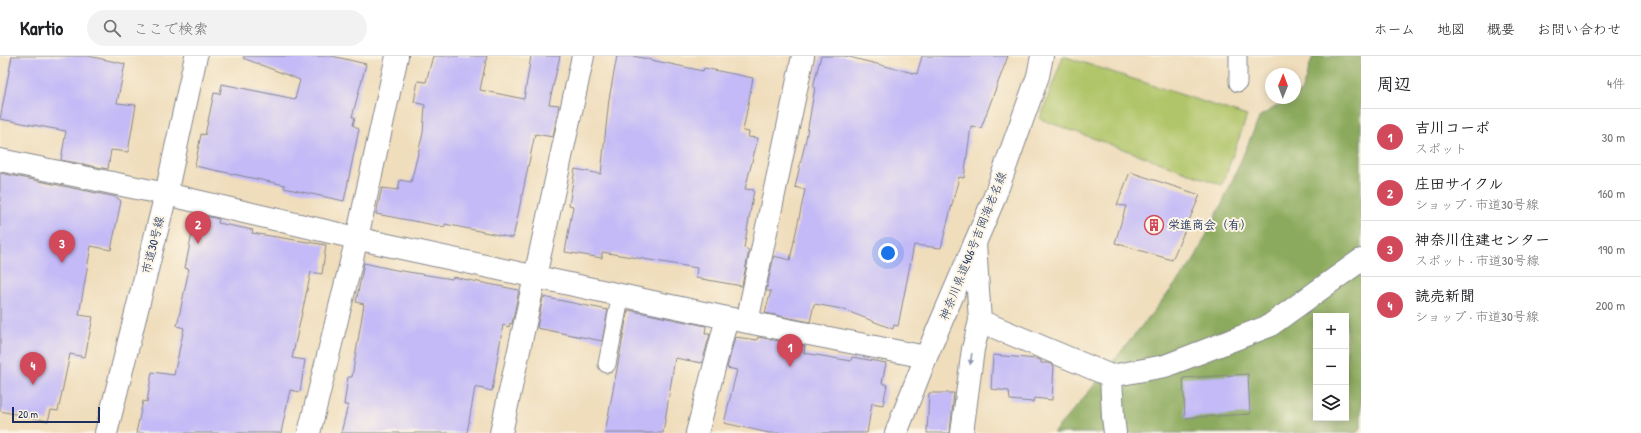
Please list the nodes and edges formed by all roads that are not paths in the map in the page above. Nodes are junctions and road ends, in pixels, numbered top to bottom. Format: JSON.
{"nodes":[{"id":1,"x":196,"y":56,"type":"edge"},
{"id":2,"x":397,"y":56,"type":"edge"},
{"id":3,"x":583,"y":56,"type":"edge"},
{"id":4,"x":803,"y":56,"type":"edge"},
{"id":5,"x":1042,"y":56,"type":"edge"},
{"id":6,"x":1238,"y":56,"type":"edge"},
{"id":7,"x":1238,"y":83,"type":"dead end"},
{"id":8,"x":0,"y":160,"type":"edge"},
{"id":9,"x":166,"y":194,"type":"junction"},
{"id":10,"x":357,"y":238,"type":"junction"},
{"id":11,"x":975,"y":243,"type":"junction"},
{"id":12,"x":1361,"y":260,"type":"edge"},
{"id":13,"x":536,"y":276,"type":"junction"},
{"id":14,"x":620,"y":294,"type":"junction"},
{"id":15,"x":737,"y":320,"type":"junction"},
{"id":16,"x":980,"y":321,"type":"junction"},
{"id":17,"x":926,"y":358,"type":"junction"},
{"id":18,"x":606,"y":364,"type":"dead end"},
{"id":19,"x":1111,"y":376,"type":"junction"},
{"id":20,"x":106,"y":433,"type":"edge"},
{"id":21,"x":309,"y":433,"type":"edge"},
{"id":22,"x":501,"y":433,"type":"edge"},
{"id":23,"x":697,"y":433,"type":"edge"},
{"id":24,"x":896,"y":433,"type":"edge"},
{"id":25,"x":962,"y":433,"type":"edge"},
{"id":26,"x":1115,"y":433,"type":"edge"}],
"edges":[{"from":1,"to":9,"type":"street","name":"市道30号線"},
{"from":2,"to":10,"type":"street"},
{"from":3,"to":13,"type":"street"},
{"from":4,"to":15,"type":"street"},
{"from":5,"to":11,"type":"street","name":"神奈川県道406号吉岡海老名線"},
{"from":6,"to":7,"type":"lane"},
{"from":8,"to":9,"type":"street"},
{"from":9,"to":10,"type":"street"},
{"from":9,"to":20,"type":"street","name":"市道30号線"},
{"from":10,"to":13,"type":"street"},
{"from":10,"to":21,"type":"street"},
{"from":11,"to":16,"type":"street"},
{"from":11,"to":17,"type":"street","name":"神奈川県道406号吉岡海老名線"},
{"from":12,"to":19,"type":"street"},
{"from":13,"to":14,"type":"street"},
{"from":13,"to":22,"type":"street"},
{"from":14,"to":15,"type":"street"},
{"from":14,"to":18,"type":"lane"},
{"from":15,"to":17,"type":"street"},
{"from":15,"to":23,"type":"street"},
{"from":16,"to":19,"type":"street"},
{"from":16,"to":25,"type":"street","one_way":true},
{"from":17,"to":24,"type":"street","name":"神奈川県道406号吉岡海老名線"},
{"from":19,"to":26,"type":"street"}]}
